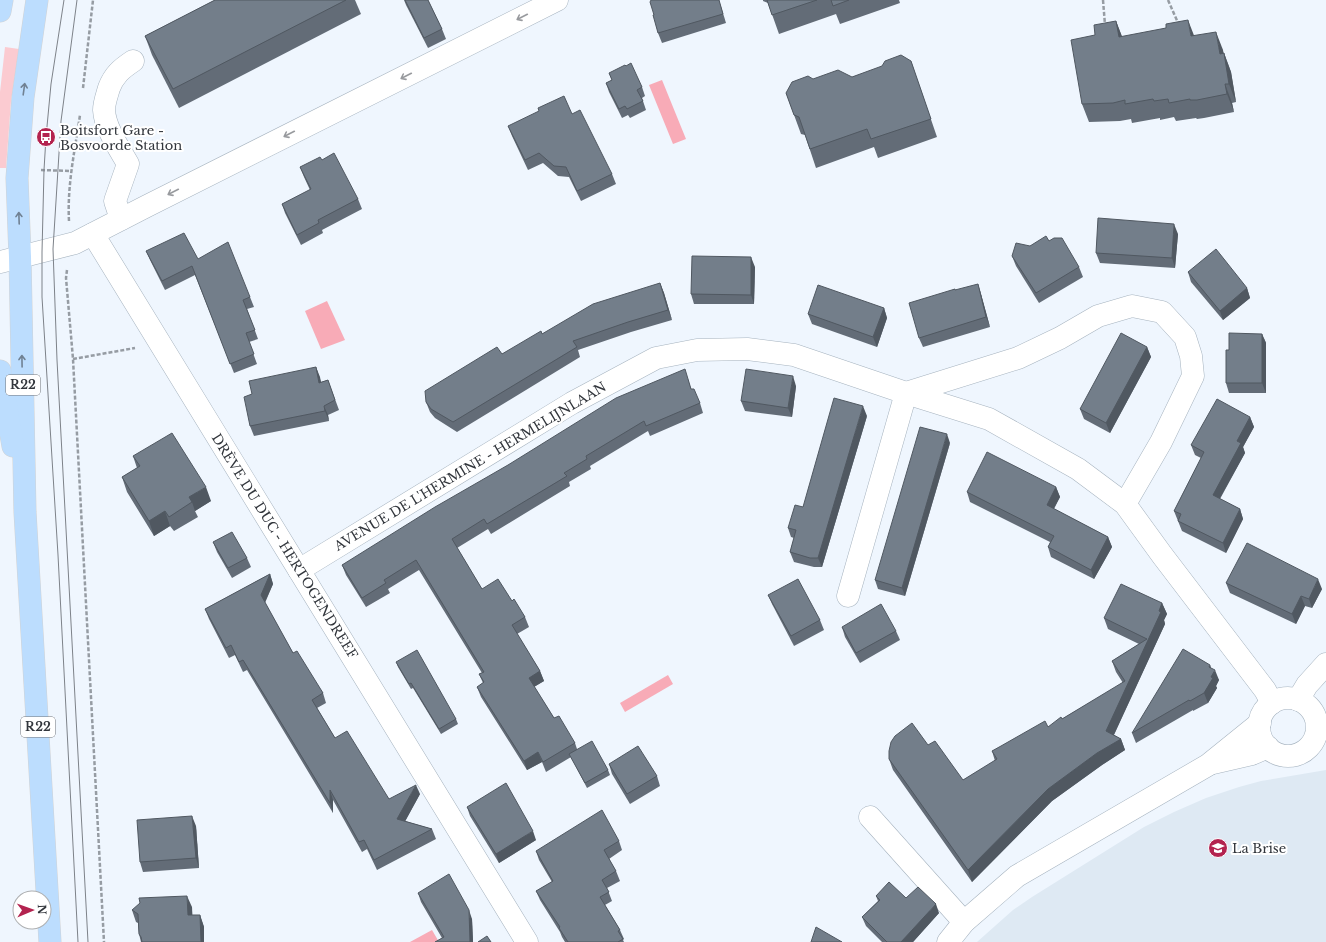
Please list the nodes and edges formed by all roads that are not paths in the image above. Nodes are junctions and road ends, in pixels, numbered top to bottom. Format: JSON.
{"nodes":[{"id":1,"x":2,"y":0,"type":"edge"},
{"id":2,"x":37,"y":0,"type":"edge"},
{"id":3,"x":557,"y":0,"type":"edge"},
{"id":4,"x":0,"y":11,"type":"edge"},
{"id":5,"x":133,"y":61,"type":"dead end"},
{"id":6,"x":121,"y":219,"type":"junction"},
{"id":7,"x":93,"y":234,"type":"junction"},
{"id":8,"x":10,"y":260,"type":"edge"},
{"id":9,"x":0,"y":371,"type":"edge"},
{"id":10,"x":906,"y":393,"type":"junction"},
{"id":11,"x":1125,"y":504,"type":"junction"},
{"id":12,"x":25,"y":512,"type":"junction"},
{"id":13,"x":299,"y":570,"type":"junction"},
{"id":14,"x":848,"y":596,"type":"dead end"},
{"id":15,"x":1326,"y":664,"type":"edge"},
{"id":16,"x":1298,"y":700,"type":"junction"},
{"id":17,"x":1272,"y":703,"type":"junction"},
{"id":18,"x":1260,"y":723,"type":"junction"},
{"id":19,"x":1321,"y":735,"type":"edge"},
{"id":20,"x":1268,"y":747,"type":"junction"},
{"id":21,"x":1208,"y":765,"type":"junction"},
{"id":22,"x":870,"y":817,"type":"dead end"},
{"id":23,"x":964,"y":922,"type":"junction"},
{"id":24,"x":50,"y":942,"type":"edge"},
{"id":25,"x":527,"y":942,"type":"edge"},
{"id":26,"x":948,"y":942,"type":"edge"}],
"edges":[{"from":1,"to":4,"type":"main road"},
{"from":8,"to":2,"type":"main road","number":"R22","one_way":true},
{"from":3,"to":6,"type":"street","one_way":true},
{"from":5,"to":6,"type":"street"},
{"from":6,"to":7,"type":"street"},
{"from":7,"to":8,"type":"street"},
{"from":7,"to":13,"type":"street","name":"DRÈVE DU DUC - HERTOGENDREEF"},
{"from":12,"to":8,"type":"main road","number":"R22","one_way":true},
{"from":9,"to":12,"type":"main road","number":"R22"},
{"from":10,"to":11,"type":"street","name":"AVENUE DE L'HERMINE - HERMELIJNLAAN"},
{"from":10,"to":11,"type":"street"},
{"from":10,"to":13,"type":"street","name":"AVENUE DE L'HERMINE - HERMELIJNLAAN"},
{"from":10,"to":14,"type":"street"},
{"from":11,"to":17,"type":"street","name":"AVENUE DE L'HERMINE - HERMELIJNLAAN"},
{"from":12,"to":24,"type":"main road","number":"R22"},
{"from":13,"to":25,"type":"street","name":"DRÈVE DU DUC - HERTOGENDREEF"},
{"from":15,"to":16,"type":"street"},
{"from":16,"to":17,"type":"street"},
{"from":16,"to":19,"type":"street"},
{"from":17,"to":18,"type":"street"},
{"from":18,"to":20,"type":"street"},
{"from":18,"to":21,"type":"street"},
{"from":19,"to":20,"type":"street"},
{"from":20,"to":21,"type":"street"},
{"from":21,"to":23,"type":"street"},
{"from":22,"to":23,"type":"street"},
{"from":23,"to":26,"type":"street"}]}
